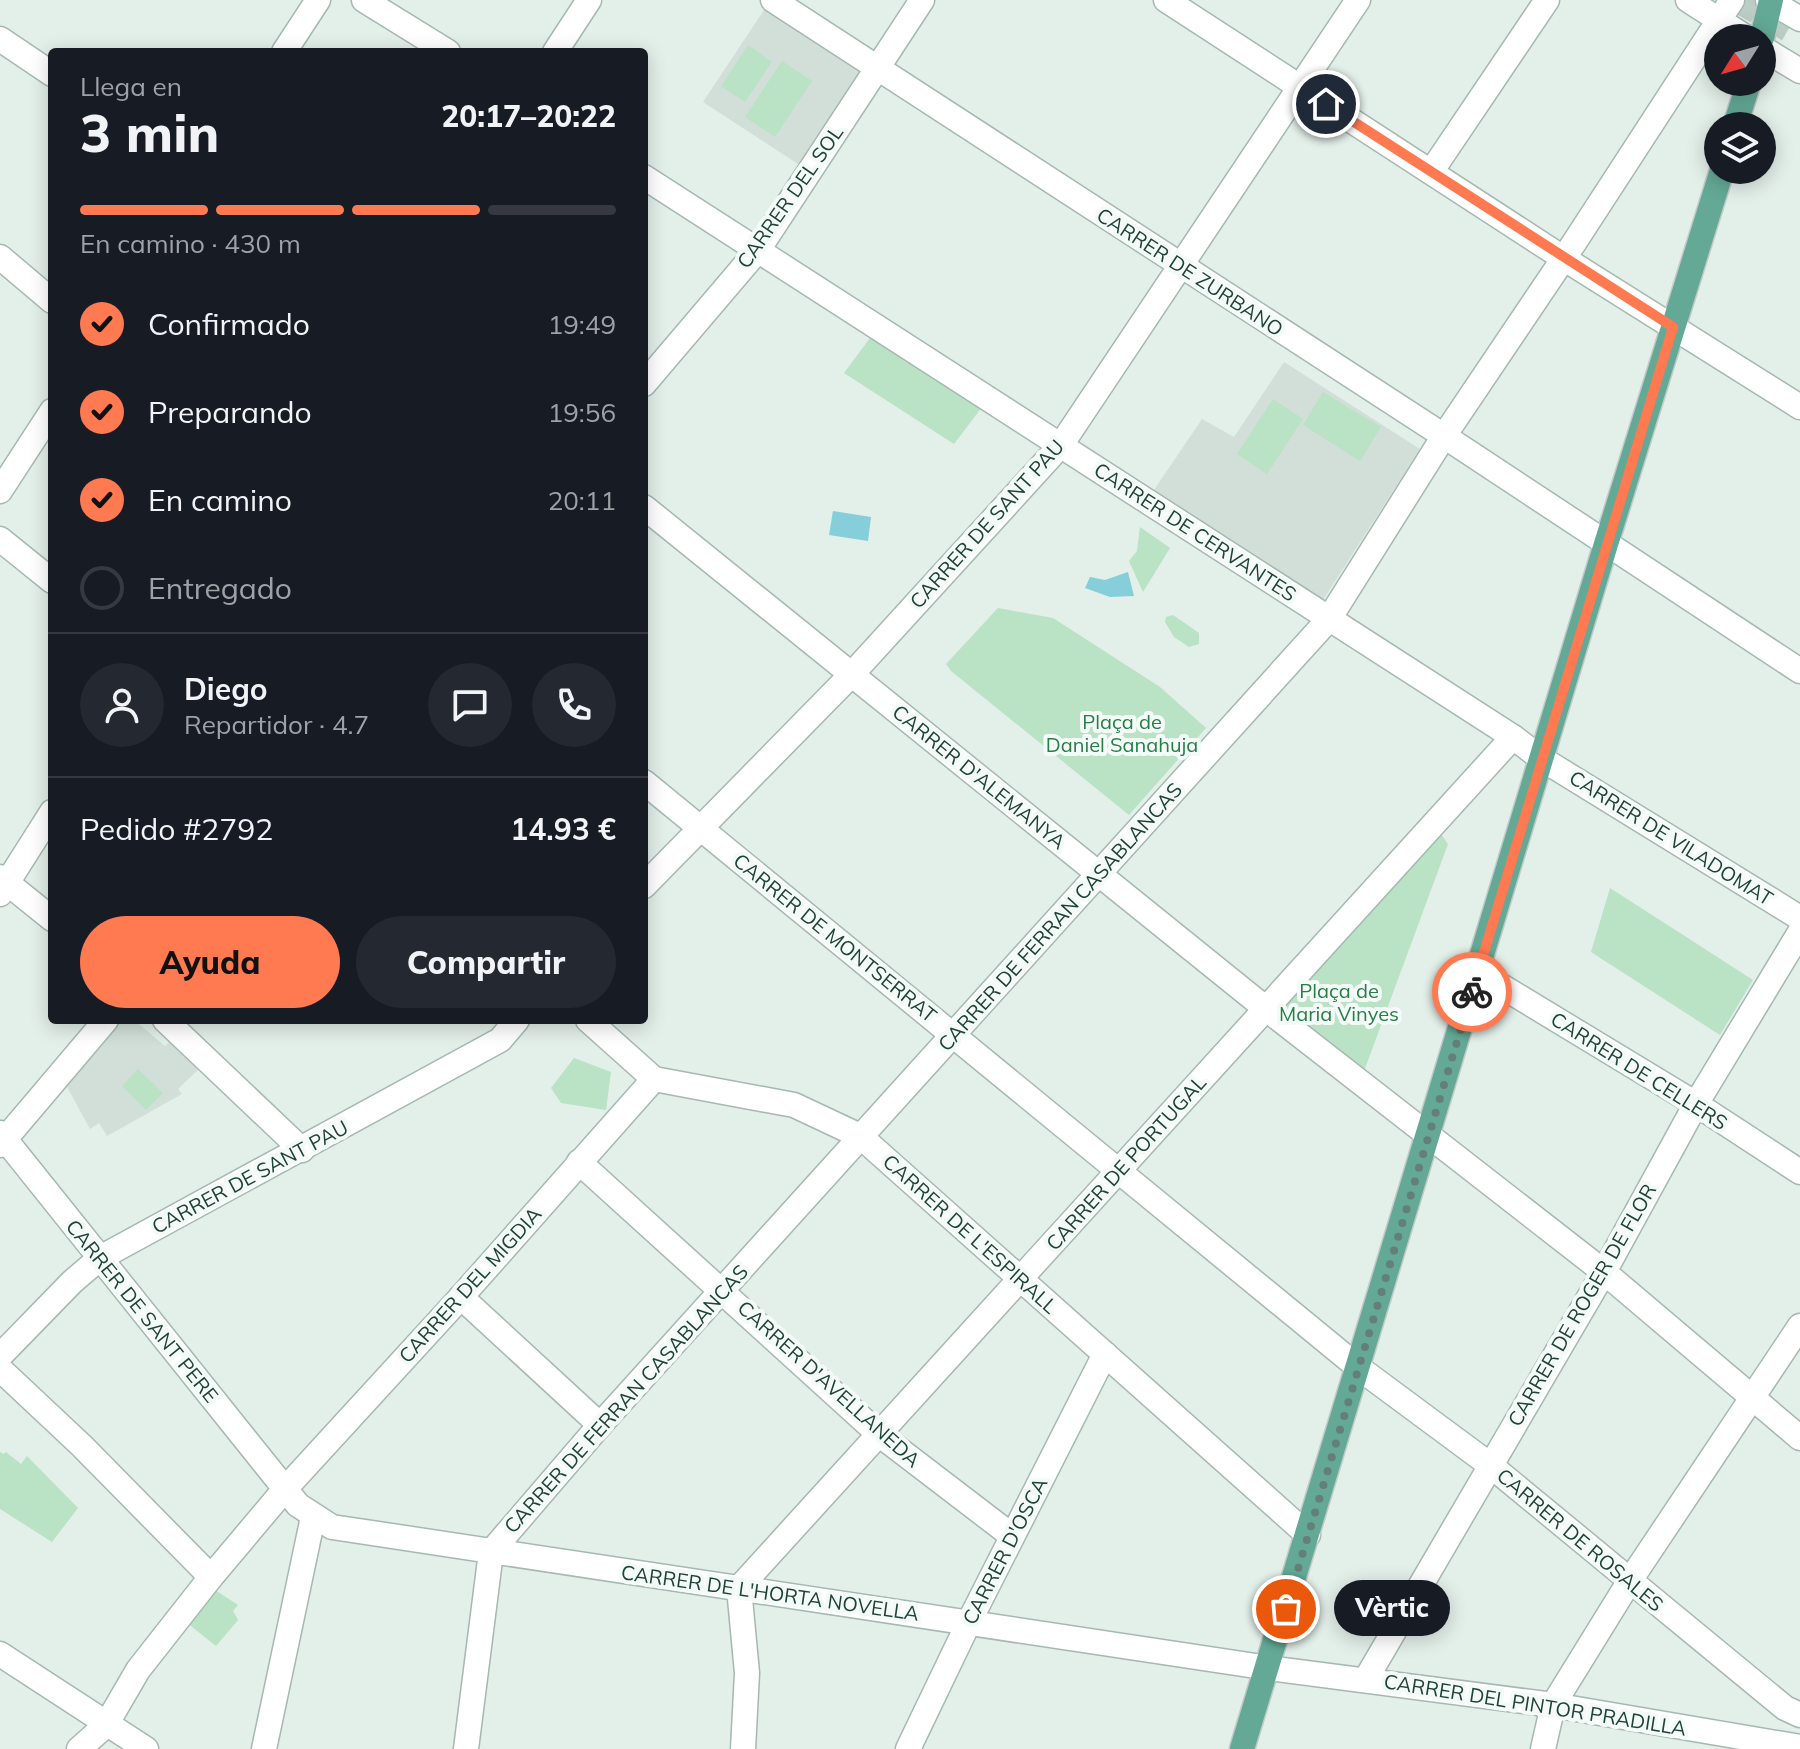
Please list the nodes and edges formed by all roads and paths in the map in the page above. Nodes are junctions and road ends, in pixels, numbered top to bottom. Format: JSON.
{"nodes":[{"id":1,"x":318,"y":0,"type":"edge"},
{"id":2,"x":364,"y":0,"type":"edge"},
{"id":3,"x":589,"y":0,"type":"edge"},
{"id":4,"x":773,"y":0,"type":"edge"},
{"id":5,"x":922,"y":0,"type":"edge"},
{"id":6,"x":1166,"y":0,"type":"edge"},
{"id":7,"x":1358,"y":0,"type":"edge"},
{"id":8,"x":1547,"y":0,"type":"edge"},
{"id":9,"x":1770,"y":1,"type":"edge"},
{"id":10,"x":1710,"y":5,"type":"edge"},
{"id":11,"x":1731,"y":24,"type":"edge"},
{"id":12,"x":1765,"y":24,"type":"edge"},
{"id":13,"x":0,"y":39,"type":"edge"},
{"id":14,"x":1789,"y":40,"type":"edge"},
{"id":15,"x":287,"y":48,"type":"edge"},
{"id":16,"x":442,"y":48,"type":"edge"},
{"id":17,"x":558,"y":48,"type":"edge"},
{"id":18,"x":878,"y":68,"type":"junction"},
{"id":19,"x":48,"y":71,"type":"edge"},
{"id":20,"x":1800,"y":71,"type":"edge"},
{"id":21,"x":1299,"y":87,"type":"junction"},
{"id":22,"x":1431,"y":172,"type":"junction"},
{"id":23,"x":648,"y":180,"type":"edge"},
{"id":24,"x":1718,"y":184,"type":"edge"},
{"id":25,"x":758,"y":250,"type":"junction"},
{"id":26,"x":0,"y":257,"type":"edge"},
{"id":27,"x":1563,"y":258,"type":"junction"},
{"id":28,"x":1179,"y":265,"type":"junction"},
{"id":29,"x":48,"y":298,"type":"edge"},
{"id":30,"x":1673,"y":327,"type":"junction"},
{"id":31,"x":648,"y":379,"type":"edge"},
{"id":32,"x":1796,"y":395,"type":"edge"},
{"id":33,"x":48,"y":417,"type":"edge"},
{"id":34,"x":1444,"y":436,"type":"junction"},
{"id":35,"x":1061,"y":445,"type":"junction"},
{"id":36,"x":0,"y":491,"type":"edge"},
{"id":37,"x":648,"y":510,"type":"edge"},
{"id":38,"x":0,"y":539,"type":"edge"},
{"id":39,"x":1606,"y":544,"type":"junction"},
{"id":40,"x":48,"y":578,"type":"edge"},
{"id":41,"x":1329,"y":619,"type":"junction"},
{"id":42,"x":1800,"y":671,"type":"edge"},
{"id":43,"x":852,"y":674,"type":"junction"},
{"id":44,"x":1513,"y":737,"type":"junction"},
{"id":45,"x":1542,"y":759,"type":"junction"},
{"id":46,"x":648,"y":785,"type":"edge"},
{"id":47,"x":48,"y":818,"type":"edge"},
{"id":48,"x":701,"y":828,"type":"junction"},
{"id":49,"x":1099,"y":874,"type":"junction"},
{"id":50,"x":648,"y":882,"type":"edge"},
{"id":51,"x":3,"y":884,"type":"edge"},
{"id":52,"x":48,"y":916,"type":"edge"},
{"id":53,"x":1800,"y":918,"type":"edge"},
{"id":54,"x":1800,"y":932,"type":"edge"},
{"id":55,"x":1478,"y":972,"type":"junction"},
{"id":56,"x":1265,"y":1008,"type":"junction"},
{"id":57,"x":102,"y":1024,"type":"edge"},
{"id":58,"x":169,"y":1024,"type":"edge"},
{"id":59,"x":514,"y":1024,"type":"edge"},
{"id":60,"x":592,"y":1024,"type":"edge"},
{"id":61,"x":953,"y":1034,"type":"junction"},
{"id":62,"x":654,"y":1079,"type":"junction"},
{"id":63,"x":1696,"y":1104,"type":"junction"},
{"id":64,"x":1428,"y":1135,"type":"junction"},
{"id":65,"x":860,"y":1136,"type":"junction"},
{"id":66,"x":1,"y":1139,"type":"edge"},
{"id":67,"x":302,"y":1150,"type":"junction"},
{"id":68,"x":579,"y":1162,"type":"junction"},
{"id":69,"x":1120,"y":1169,"type":"junction"},
{"id":70,"x":1800,"y":1172,"type":"edge"},
{"id":71,"x":100,"y":1258,"type":"junction"},
{"id":72,"x":1604,"y":1272,"type":"junction"},
{"id":73,"x":1020,"y":1279,"type":"junction"},
{"id":74,"x":722,"y":1290,"type":"junction"},
{"id":75,"x":461,"y":1297,"type":"junction"},
{"id":76,"x":1800,"y":1326,"type":"edge"},
{"id":77,"x":1105,"y":1354,"type":"junction"},
{"id":78,"x":0,"y":1356,"type":"edge"},
{"id":79,"x":1359,"y":1368,"type":"junction"},
{"id":80,"x":0,"y":1369,"type":"edge"},
{"id":81,"x":1754,"y":1398,"type":"junction"},
{"id":82,"x":600,"y":1425,"type":"junction"},
{"id":83,"x":880,"y":1435,"type":"junction"},
{"id":84,"x":1800,"y":1438,"type":"edge"},
{"id":85,"x":1490,"y":1465,"type":"junction"},
{"id":86,"x":285,"y":1489,"type":"junction"},
{"id":87,"x":313,"y":1517,"type":"junction"},
{"id":88,"x":1308,"y":1535,"type":"junction"},
{"id":89,"x":1012,"y":1536,"type":"junction"},
{"id":90,"x":491,"y":1552,"type":"junction"},
{"id":91,"x":211,"y":1577,"type":"junction"},
{"id":92,"x":1629,"y":1582,"type":"junction"},
{"id":93,"x":739,"y":1588,"type":"junction"},
{"id":94,"x":969,"y":1622,"type":"junction"},
{"id":95,"x":0,"y":1654,"type":"edge"},
{"id":96,"x":1269,"y":1668,"type":"junction"},
{"id":97,"x":1366,"y":1679,"type":"junction"},
{"id":98,"x":1553,"y":1705,"type":"junction"},
{"id":99,"x":1800,"y":1715,"type":"edge"},
{"id":100,"x":106,"y":1725,"type":"junction"},
{"id":101,"x":1800,"y":1747,"type":"edge"},
{"id":102,"x":79,"y":1749,"type":"edge"},
{"id":103,"x":146,"y":1749,"type":"edge"},
{"id":104,"x":264,"y":1749,"type":"edge"},
{"id":105,"x":466,"y":1749,"type":"edge"},
{"id":106,"x":743,"y":1749,"type":"edge"},
{"id":107,"x":908,"y":1749,"type":"edge"},
{"id":108,"x":1242,"y":1749,"type":"edge"},
{"id":109,"x":1543,"y":1749,"type":"edge"}],
"edges":[{"from":1,"to":15,"type":"street"},
{"from":2,"to":16,"type":"street"},
{"from":3,"to":17,"type":"street"},
{"from":4,"to":18,"type":"street","name":"CARRER DE ZURBANO"},
{"from":5,"to":18,"type":"street","name":"CARRER DEL SOL"},
{"from":6,"to":21,"type":"street"},
{"from":7,"to":21,"type":"street","name":"CARRER DE SANT PAU"},
{"from":8,"to":22,"type":"street"},
{"from":9,"to":12,"type":"main road"},
{"from":9,"to":14,"type":"street"},
{"from":10,"to":11,"type":"street"},
{"from":10,"to":27,"type":"street","name":"CARRER DE FERRAN CASABLANCAS"},
{"from":13,"to":19,"type":"street"},
{"from":14,"to":20,"type":"street"},
{"from":18,"to":25,"type":"street","name":"CARRER DEL SOL"},
{"from":18,"to":28,"type":"street","name":"CARRER DE ZURBANO"},
{"from":21,"to":22,"type":"street"},
{"from":21,"to":28,"type":"street","name":"CARRER DE SANT PAU"},
{"from":22,"to":27,"type":"street"},
{"from":23,"to":25,"type":"street","name":"CARRER DE CERVANTES"},
{"from":24,"to":30,"type":"main road"},
{"from":25,"to":31,"type":"street","name":"CARRER DEL SOL"},
{"from":25,"to":35,"type":"street","name":"CARRER DE CERVANTES"},
{"from":26,"to":29,"type":"street"},
{"from":27,"to":30,"type":"street"},
{"from":27,"to":34,"type":"street","name":"CARRER DE FERRAN CASABLANCAS"},
{"from":28,"to":34,"type":"street","name":"CARRER DE ZURBANO"},
{"from":28,"to":35,"type":"street","name":"CARRER DE SANT PAU"},
{"from":30,"to":32,"type":"street"},
{"from":30,"to":39,"type":"main road"},
{"from":33,"to":36,"type":"street"},
{"from":34,"to":39,"type":"street","name":"CARRER DE ZURBANO"},
{"from":34,"to":41,"type":"street","name":"CARRER DE FERRAN CASABLANCAS"},
{"from":35,"to":41,"type":"street","name":"CARRER DE CERVANTES"},
{"from":35,"to":43,"type":"street","name":"CARRER DE SANT PAU"},
{"from":37,"to":43,"type":"street","name":"CARRER D'ALEMANYA"},
{"from":38,"to":40,"type":"street"},
{"from":39,"to":42,"type":"street","name":"CARRER DE ZURBANO"},
{"from":39,"to":45,"type":"main road"},
{"from":41,"to":44,"type":"street","name":"CARRER DE CERVANTES"},
{"from":41,"to":49,"type":"street","name":"CARRER DE FERRAN CASABLANCAS"},
{"from":43,"to":48,"type":"street","name":"CARRER DE SANT PAU"},
{"from":43,"to":49,"type":"street","name":"CARRER D'ALEMANYA"},
{"from":44,"to":45,"type":"street","name":"CARRER DE CERVANTES"},
{"from":44,"to":56,"type":"street","name":"CARRER DE PORTUGAL"},
{"from":45,"to":53,"type":"street","name":"CARRER DE VILADOMAT"},
{"from":45,"to":55,"type":"main road"},
{"from":46,"to":48,"type":"street","name":"CARRER DE MONTSERRAT"},
{"from":47,"to":51,"type":"street"},
{"from":48,"to":50,"type":"street","name":"CARRER DE SANT PAU"},
{"from":48,"to":61,"type":"street","name":"CARRER DE MONTSERRAT"},
{"from":49,"to":56,"type":"street","name":"CARRER D'ALEMANYA"},
{"from":49,"to":61,"type":"street","name":"CARRER DE FERRAN CASABLANCAS"},
{"from":51,"to":52,"type":"street"},
{"from":54,"to":63,"type":"street","name":"CARRER DE ROGER DE FLOR"},
{"from":55,"to":63,"type":"street","name":"CARRER DE CELLERS"},
{"from":55,"to":64,"type":"main road"},
{"from":56,"to":64,"type":"street","name":"CARRER D'ALEMANYA"},
{"from":56,"to":69,"type":"street","name":"CARRER DE PORTUGAL"},
{"from":57,"to":66,"type":"street"},
{"from":58,"to":67,"type":"street"},
{"from":59,"to":67,"type":"street","name":"CARRER DE SANT PAU"},
{"from":60,"to":62,"type":"street"},
{"from":61,"to":65,"type":"street","name":"CARRER DE FERRAN CASABLANCAS"},
{"from":61,"to":69,"type":"street","name":"CARRER DE MONTSERRAT"},
{"from":62,"to":65,"type":"street","name":"CARRER DE L'ESPIRALL"},
{"from":62,"to":68,"type":"street","name":"CARRER DEL MIGDIA"},
{"from":63,"to":70,"type":"street","name":"CARRER DE CELLERS"},
{"from":63,"to":72,"type":"street","name":"CARRER DE ROGER DE FLOR"},
{"from":64,"to":72,"type":"street","name":"CARRER D'ALEMANYA"},
{"from":64,"to":79,"type":"main road"},
{"from":65,"to":73,"type":"street","name":"CARRER DE L'ESPIRALL"},
{"from":65,"to":74,"type":"street","name":"CARRER DE FERRAN CASABLANCAS"},
{"from":66,"to":71,"type":"street","name":"CARRER DE SANT PERE"},
{"from":67,"to":71,"type":"street","name":"CARRER DE SANT PAU"},
{"from":68,"to":74,"type":"street","name":"CARRER D'AVELLANEDA"},
{"from":68,"to":75,"type":"street","name":"CARRER DEL MIGDIA"},
{"from":69,"to":73,"type":"street","name":"CARRER DE PORTUGAL"},
{"from":69,"to":79,"type":"street","name":"CARRER DE MONTSERRAT"},
{"from":71,"to":78,"type":"street","name":"CARRER DE SANT PAU"},
{"from":71,"to":86,"type":"street","name":"CARRER DE SANT PERE"},
{"from":72,"to":81,"type":"street","name":"CARRER D'ALEMANYA"},
{"from":72,"to":85,"type":"street","name":"CARRER DE ROGER DE FLOR"},
{"from":73,"to":77,"type":"street","name":"CARRER DE L'ESPIRALL"},
{"from":73,"to":83,"type":"street","name":"CARRER DE PORTUGAL"},
{"from":74,"to":82,"type":"street","name":"CARRER DE FERRAN CASABLANCAS"},
{"from":74,"to":83,"type":"street","name":"CARRER D'AVELLANEDA"},
{"from":75,"to":82,"type":"street"},
{"from":75,"to":86,"type":"street","name":"CARRER DEL MIGDIA"},
{"from":76,"to":81,"type":"street"},
{"from":77,"to":88,"type":"street","name":"CARRER DE L'ESPIRALL"},
{"from":77,"to":89,"type":"street","name":"CARRER D'OSCA"},
{"from":79,"to":85,"type":"street","name":"CARRER DE ROSALES"},
{"from":79,"to":88,"type":"main road"},
{"from":80,"to":91,"type":"street"},
{"from":81,"to":84,"type":"street","name":"CARRER D'ALEMANYA"},
{"from":81,"to":92,"type":"street"},
{"from":82,"to":90,"type":"street","name":"CARRER DE FERRAN CASABLANCAS"},
{"from":83,"to":89,"type":"street","name":"CARRER D'AVELLANEDA"},
{"from":83,"to":93,"type":"street","name":"CARRER DE PORTUGAL"},
{"from":85,"to":92,"type":"street","name":"CARRER DE ROSALES"},
{"from":85,"to":97,"type":"street","name":"CARRER DE ROGER DE FLOR"},
{"from":86,"to":87,"type":"street","name":"CARRER DE L'HORTA NOVELLA"},
{"from":86,"to":91,"type":"street","name":"CARRER DEL MIGDIA"},
{"from":87,"to":90,"type":"street","name":"CARRER DE L'HORTA NOVELLA"},
{"from":87,"to":104,"type":"street"},
{"from":88,"to":96,"type":"main road"},
{"from":89,"to":94,"type":"street","name":"CARRER D'OSCA"},
{"from":90,"to":93,"type":"street","name":"CARRER DE L'HORTA NOVELLA"},
{"from":90,"to":105,"type":"street"},
{"from":91,"to":100,"type":"street","name":"CARRER DEL MIGDIA"},
{"from":92,"to":98,"type":"street"},
{"from":92,"to":99,"type":"street","name":"CARRER DE ROSALES"},
{"from":93,"to":94,"type":"street","name":"CARRER DE L'HORTA NOVELLA"},
{"from":93,"to":106,"type":"street"},
{"from":94,"to":96,"type":"street","name":"CARRER DE L'HORTA NOVELLA"},
{"from":94,"to":107,"type":"street","name":"CARRER D'OSCA"},
{"from":95,"to":100,"type":"street"},
{"from":96,"to":97,"type":"street","name":"CARRER DEL PINTOR PRADILLA"},
{"from":96,"to":108,"type":"main road"},
{"from":97,"to":98,"type":"street","name":"CARRER DEL PINTOR PRADILLA"},
{"from":98,"to":101,"type":"street","name":"CARRER DEL PINTOR PRADILLA"},
{"from":98,"to":109,"type":"street"},
{"from":100,"to":102,"type":"street","name":"CARRER DEL MIGDIA"},
{"from":100,"to":103,"type":"street"}]}
